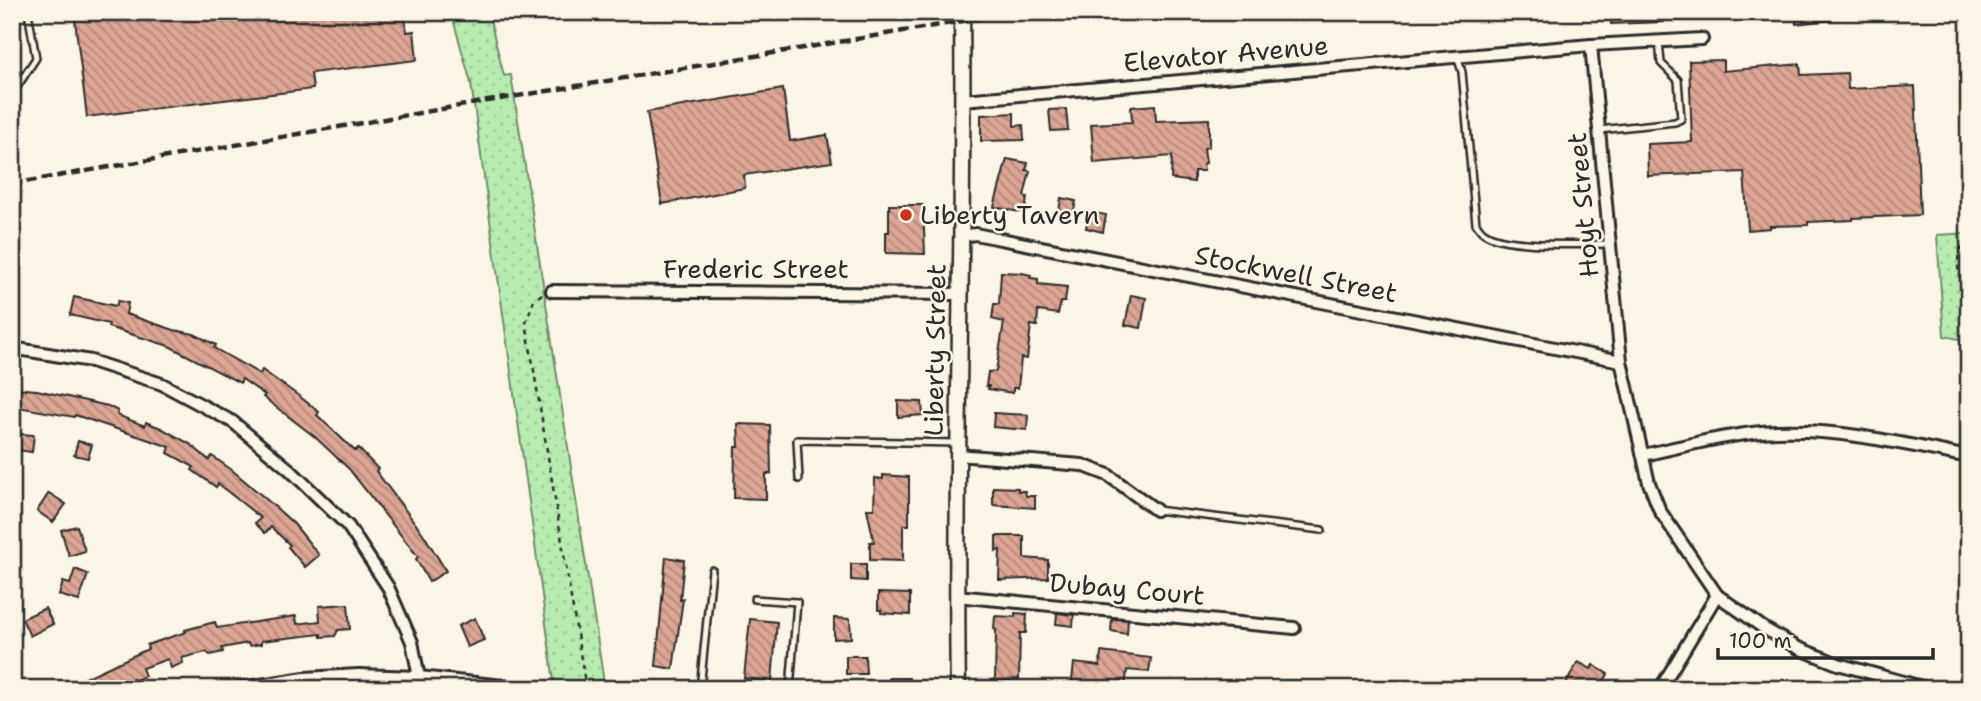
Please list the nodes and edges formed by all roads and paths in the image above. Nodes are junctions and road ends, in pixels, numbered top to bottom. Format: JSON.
{"nodes":[{"id":1,"x":28,"y":12,"type":"edge"},
{"id":2,"x":962,"y":12,"type":"edge"},
{"id":3,"x":1702,"y":38,"type":"dead end"},
{"id":4,"x":1659,"y":41,"type":"junction"},
{"id":5,"x":1591,"y":44,"type":"junction"},
{"id":6,"x":1457,"y":56,"type":"junction"},
{"id":7,"x":12,"y":88,"type":"edge"},
{"id":8,"x":963,"y":100,"type":"junction"},
{"id":9,"x":1599,"y":130,"type":"junction"},
{"id":10,"x":962,"y":236,"type":"junction"},
{"id":11,"x":1969,"y":239,"type":"edge"},
{"id":12,"x":1610,"y":244,"type":"junction"},
{"id":13,"x":552,"y":291,"type":"joint"},
{"id":14,"x":960,"y":293,"type":"junction"},
{"id":15,"x":1969,"y":299,"type":"edge"},
{"id":16,"x":12,"y":348,"type":"edge"},
{"id":17,"x":1621,"y":361,"type":"junction"},
{"id":18,"x":957,"y":449,"type":"junction"},
{"id":19,"x":1644,"y":455,"type":"junction"},
{"id":20,"x":1969,"y":457,"type":"edge"},
{"id":21,"x":799,"y":479,"type":"dead end"},
{"id":22,"x":1156,"y":510,"type":"joint"},
{"id":23,"x":1322,"y":530,"type":"dead end"},
{"id":24,"x":712,"y":570,"type":"dead end"},
{"id":25,"x":1717,"y":595,"type":"junction"},
{"id":26,"x":956,"y":596,"type":"junction"},
{"id":27,"x":754,"y":599,"type":"dead end"},
{"id":28,"x":1294,"y":628,"type":"dead end"},
{"id":29,"x":419,"y":677,"type":"junction"},
{"id":30,"x":439,"y":684,"type":"edge"},
{"id":31,"x":1908,"y":687,"type":"edge"},
{"id":32,"x":234,"y":689,"type":"edge"},
{"id":33,"x":533,"y":689,"type":"edge"},
{"id":34,"x":586,"y":689,"type":"edge"},
{"id":35,"x":700,"y":689,"type":"edge"},
{"id":36,"x":790,"y":689,"type":"edge"},
{"id":37,"x":958,"y":689,"type":"edge"},
{"id":38,"x":1660,"y":689,"type":"edge"},
{"id":39,"x":1929,"y":689,"type":"edge"}],
"edges":[{"from":1,"to":7,"type":"lane"},
{"from":2,"to":8,"type":"street","name":"Liberty Street"},
{"from":3,"to":4,"type":"street","name":"Elevator Avenue"},
{"from":4,"to":5,"type":"street","name":"Elevator Avenue"},
{"from":4,"to":9,"type":"lane"},
{"from":5,"to":6,"type":"street","name":"Elevator Avenue"},
{"from":5,"to":9,"type":"street","name":"Hoyt Street"},
{"from":6,"to":8,"type":"street","name":"Elevator Avenue"},
{"from":6,"to":12,"type":"lane"},
{"from":8,"to":10,"type":"street","name":"Liberty Street"},
{"from":9,"to":12,"type":"street","name":"Hoyt Street"},
{"from":10,"to":14,"type":"street","name":"Liberty Street"},
{"from":10,"to":17,"type":"street","name":"Stockwell Street"},
{"from":11,"to":15,"type":"path"},
{"from":12,"to":17,"type":"street","name":"Hoyt Street"},
{"from":13,"to":14,"type":"street","name":"Frederic Street"},
{"from":13,"to":34,"type":"path"},
{"from":14,"to":18,"type":"street","name":"Liberty Street"},
{"from":16,"to":29,"type":"street"},
{"from":17,"to":19,"type":"street","name":"Hoyt Street"},
{"from":18,"to":21,"type":"lane"},
{"from":18,"to":22,"type":"street"},
{"from":18,"to":26,"type":"street","name":"Liberty Street"},
{"from":19,"to":20,"type":"street"},
{"from":19,"to":25,"type":"street","name":"Hoyt Street"},
{"from":22,"to":23,"type":"lane"},
{"from":24,"to":35,"type":"lane"},
{"from":25,"to":31,"type":"street"},
{"from":25,"to":38,"type":"street"},
{"from":26,"to":28,"type":"street","name":"Dubay Court"},
{"from":26,"to":37,"type":"street","name":"Liberty Street"},
{"from":27,"to":36,"type":"lane"},
{"from":29,"to":30,"type":"street"},
{"from":29,"to":32,"type":"street"},
{"from":30,"to":33,"type":"street"},
{"from":31,"to":39,"type":"street"}]}
